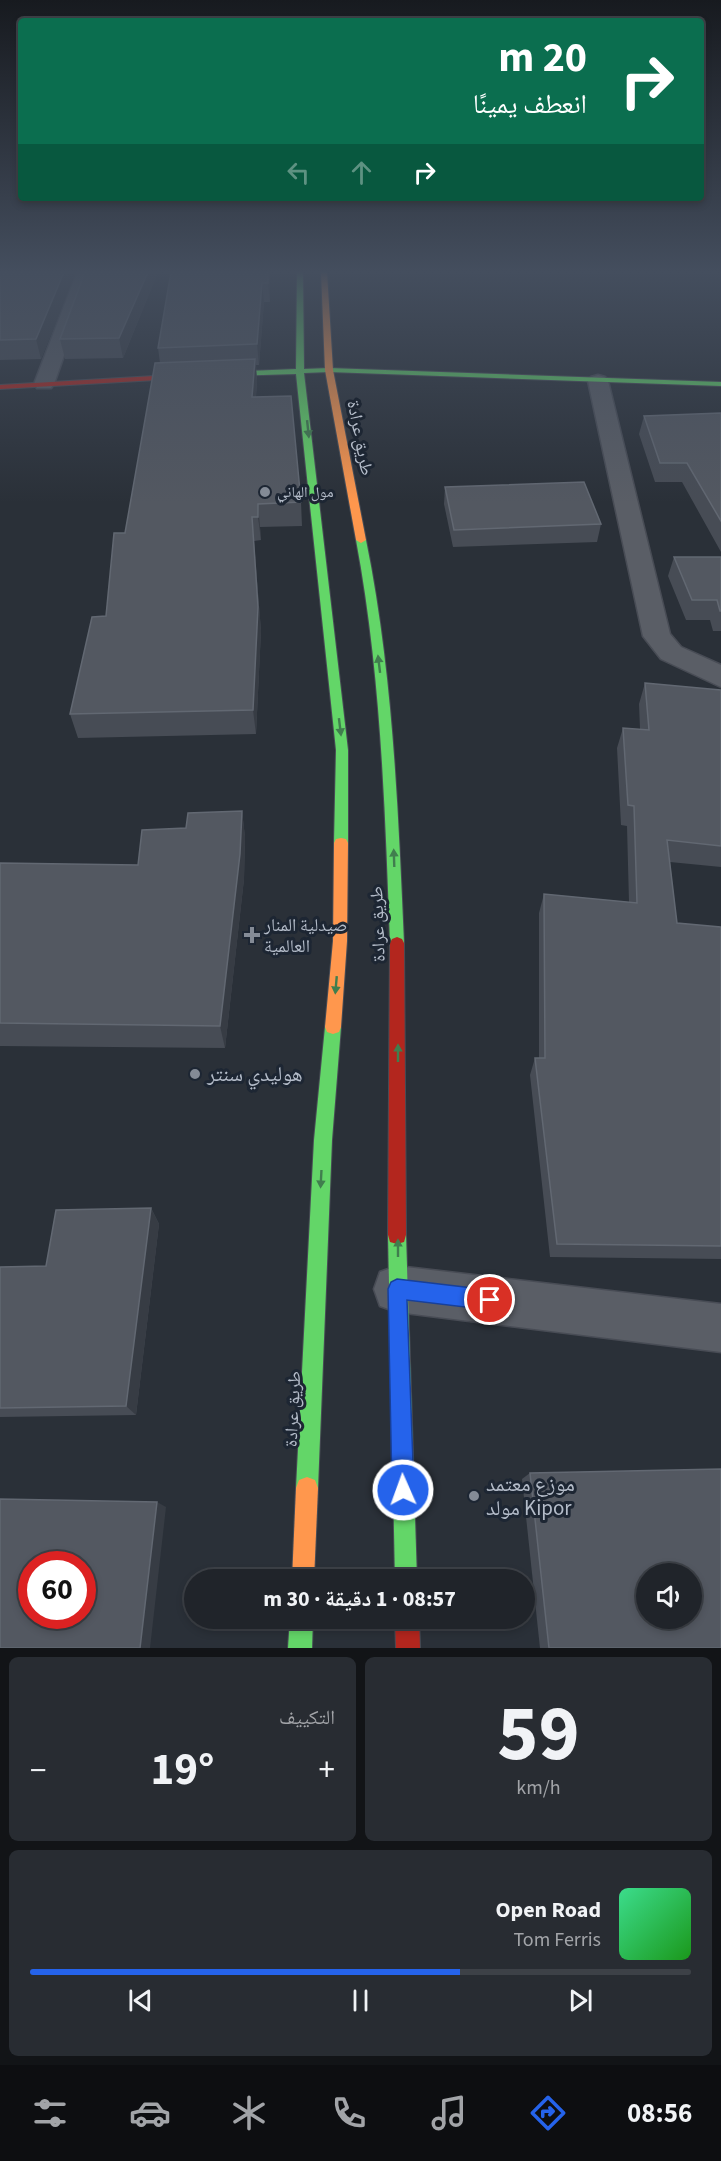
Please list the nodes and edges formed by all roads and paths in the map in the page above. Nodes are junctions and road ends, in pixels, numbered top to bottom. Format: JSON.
{"nodes":[{"id":1,"x":57,"y":349,"type":"edge"},
{"id":2,"x":300,"y":349,"type":"edge"},
{"id":3,"x":328,"y":349,"type":"edge"},
{"id":4,"x":329,"y":370,"type":"junction"},
{"id":5,"x":300,"y":371,"type":"junction"},
{"id":6,"x":598,"y":381,"type":"junction"},
{"id":7,"x":44,"y":384,"type":"junction"},
{"id":8,"x":721,"y":384,"type":"edge"},
{"id":9,"x":0,"y":387,"type":"edge"},
{"id":10,"x":721,"y":677,"type":"edge"},
{"id":11,"x":397,"y":1289,"type":"junction"},
{"id":12,"x":721,"y":1328,"type":"edge"},
{"id":13,"x":304,"y":1569,"type":"edge"},
{"id":14,"x":406,"y":1569,"type":"edge"},
{"id":15,"x":301,"y":1629,"type":"edge"},
{"id":16,"x":407,"y":1629,"type":"edge"},
{"id":17,"x":300,"y":1648,"type":"edge"},
{"id":18,"x":408,"y":1648,"type":"edge"}],
"edges":[{"from":1,"to":7,"type":"street"},
{"from":2,"to":5,"type":"main road","name":"طريق عرادة"},
{"from":3,"to":4,"type":"main road","name":"طريق عرادة"},
{"from":4,"to":5,"type":"main road"},
{"from":4,"to":6,"type":"main road"},
{"from":11,"to":4,"type":"main road","name":"طريق عرادة","one_way":true},
{"from":5,"to":7,"type":"main road"},
{"from":5,"to":13,"type":"main road","name":"طريق عرادة","one_way":true},
{"from":6,"to":8,"type":"main road"},
{"from":6,"to":10,"type":"street"},
{"from":7,"to":9,"type":"main road"},
{"from":11,"to":12,"type":"street"},
{"from":11,"to":14,"type":"main road","name":"طريق عرادة"},
{"from":15,"to":17,"type":"main road"},
{"from":16,"to":18,"type":"main road"}]}
